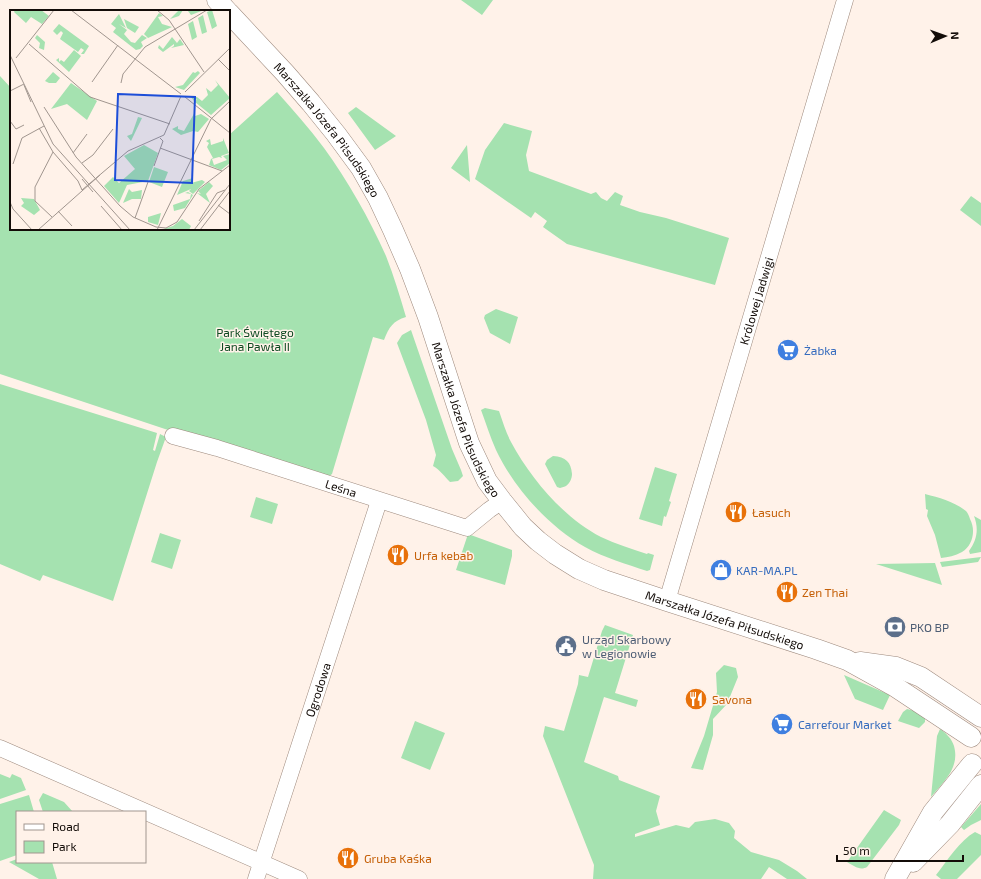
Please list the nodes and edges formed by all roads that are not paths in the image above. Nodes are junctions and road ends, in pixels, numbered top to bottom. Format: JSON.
{"nodes":[{"id":1,"x":217,"y":0,"type":"edge"},
{"id":2,"x":845,"y":0,"type":"edge"},
{"id":3,"x":226,"y":10,"type":"edge"},
{"id":4,"x":230,"y":14,"type":"edge"},
{"id":5,"x":173,"y":436,"type":"dead end"},
{"id":6,"x":379,"y":501,"type":"junction"},
{"id":7,"x":502,"y":501,"type":"junction"},
{"id":8,"x":667,"y":601,"type":"junction"},
{"id":9,"x":847,"y":660,"type":"junction"},
{"id":10,"x":981,"y":717,"type":"edge"},
{"id":11,"x":976,"y":730,"type":"edge"},
{"id":12,"x":0,"y":748,"type":"edge"},
{"id":13,"x":977,"y":770,"type":"edge"},
{"id":14,"x":981,"y":785,"type":"edge"},
{"id":15,"x":145,"y":811,"type":"edge"},
{"id":16,"x":146,"y":812,"type":"edge"},
{"id":17,"x":262,"y":862,"type":"junction"},
{"id":18,"x":896,"y":878,"type":"edge"},
{"id":19,"x":256,"y":879,"type":"edge"},
{"id":20,"x":299,"y":879,"type":"edge"}],
"edges":[{"from":1,"to":3,"type":"street","name":"Marszałka Józefa Piłsudskiego"},
{"from":2,"to":8,"type":"street","name":"Królowej Jadwigi"},
{"from":4,"to":7,"type":"street","name":"Marszałka Józefa Piłsudskiego"},
{"from":5,"to":6,"type":"street","name":"Leśna"},
{"from":6,"to":7,"type":"street","name":"Leśna"},
{"from":6,"to":17,"type":"street","name":"Ogrodowa"},
{"from":7,"to":8,"type":"street","name":"Marszałka Józefa Piłsudskiego"},
{"from":8,"to":9,"type":"street","name":"Marszałka Józefa Piłsudskiego"},
{"from":9,"to":10,"type":"street","name":"Marszałka Józefa Piłsudskiego"},
{"from":9,"to":11,"type":"street","name":"Marszałka Józefa Piłsudskiego"},
{"from":11,"to":13,"type":"street"},
{"from":12,"to":15,"type":"street"},
{"from":13,"to":18,"type":"street"},
{"from":14,"to":18,"type":"street"},
{"from":16,"to":17,"type":"street"},
{"from":17,"to":19,"type":"street","name":"Ogrodowa"},
{"from":17,"to":20,"type":"street"}]}
